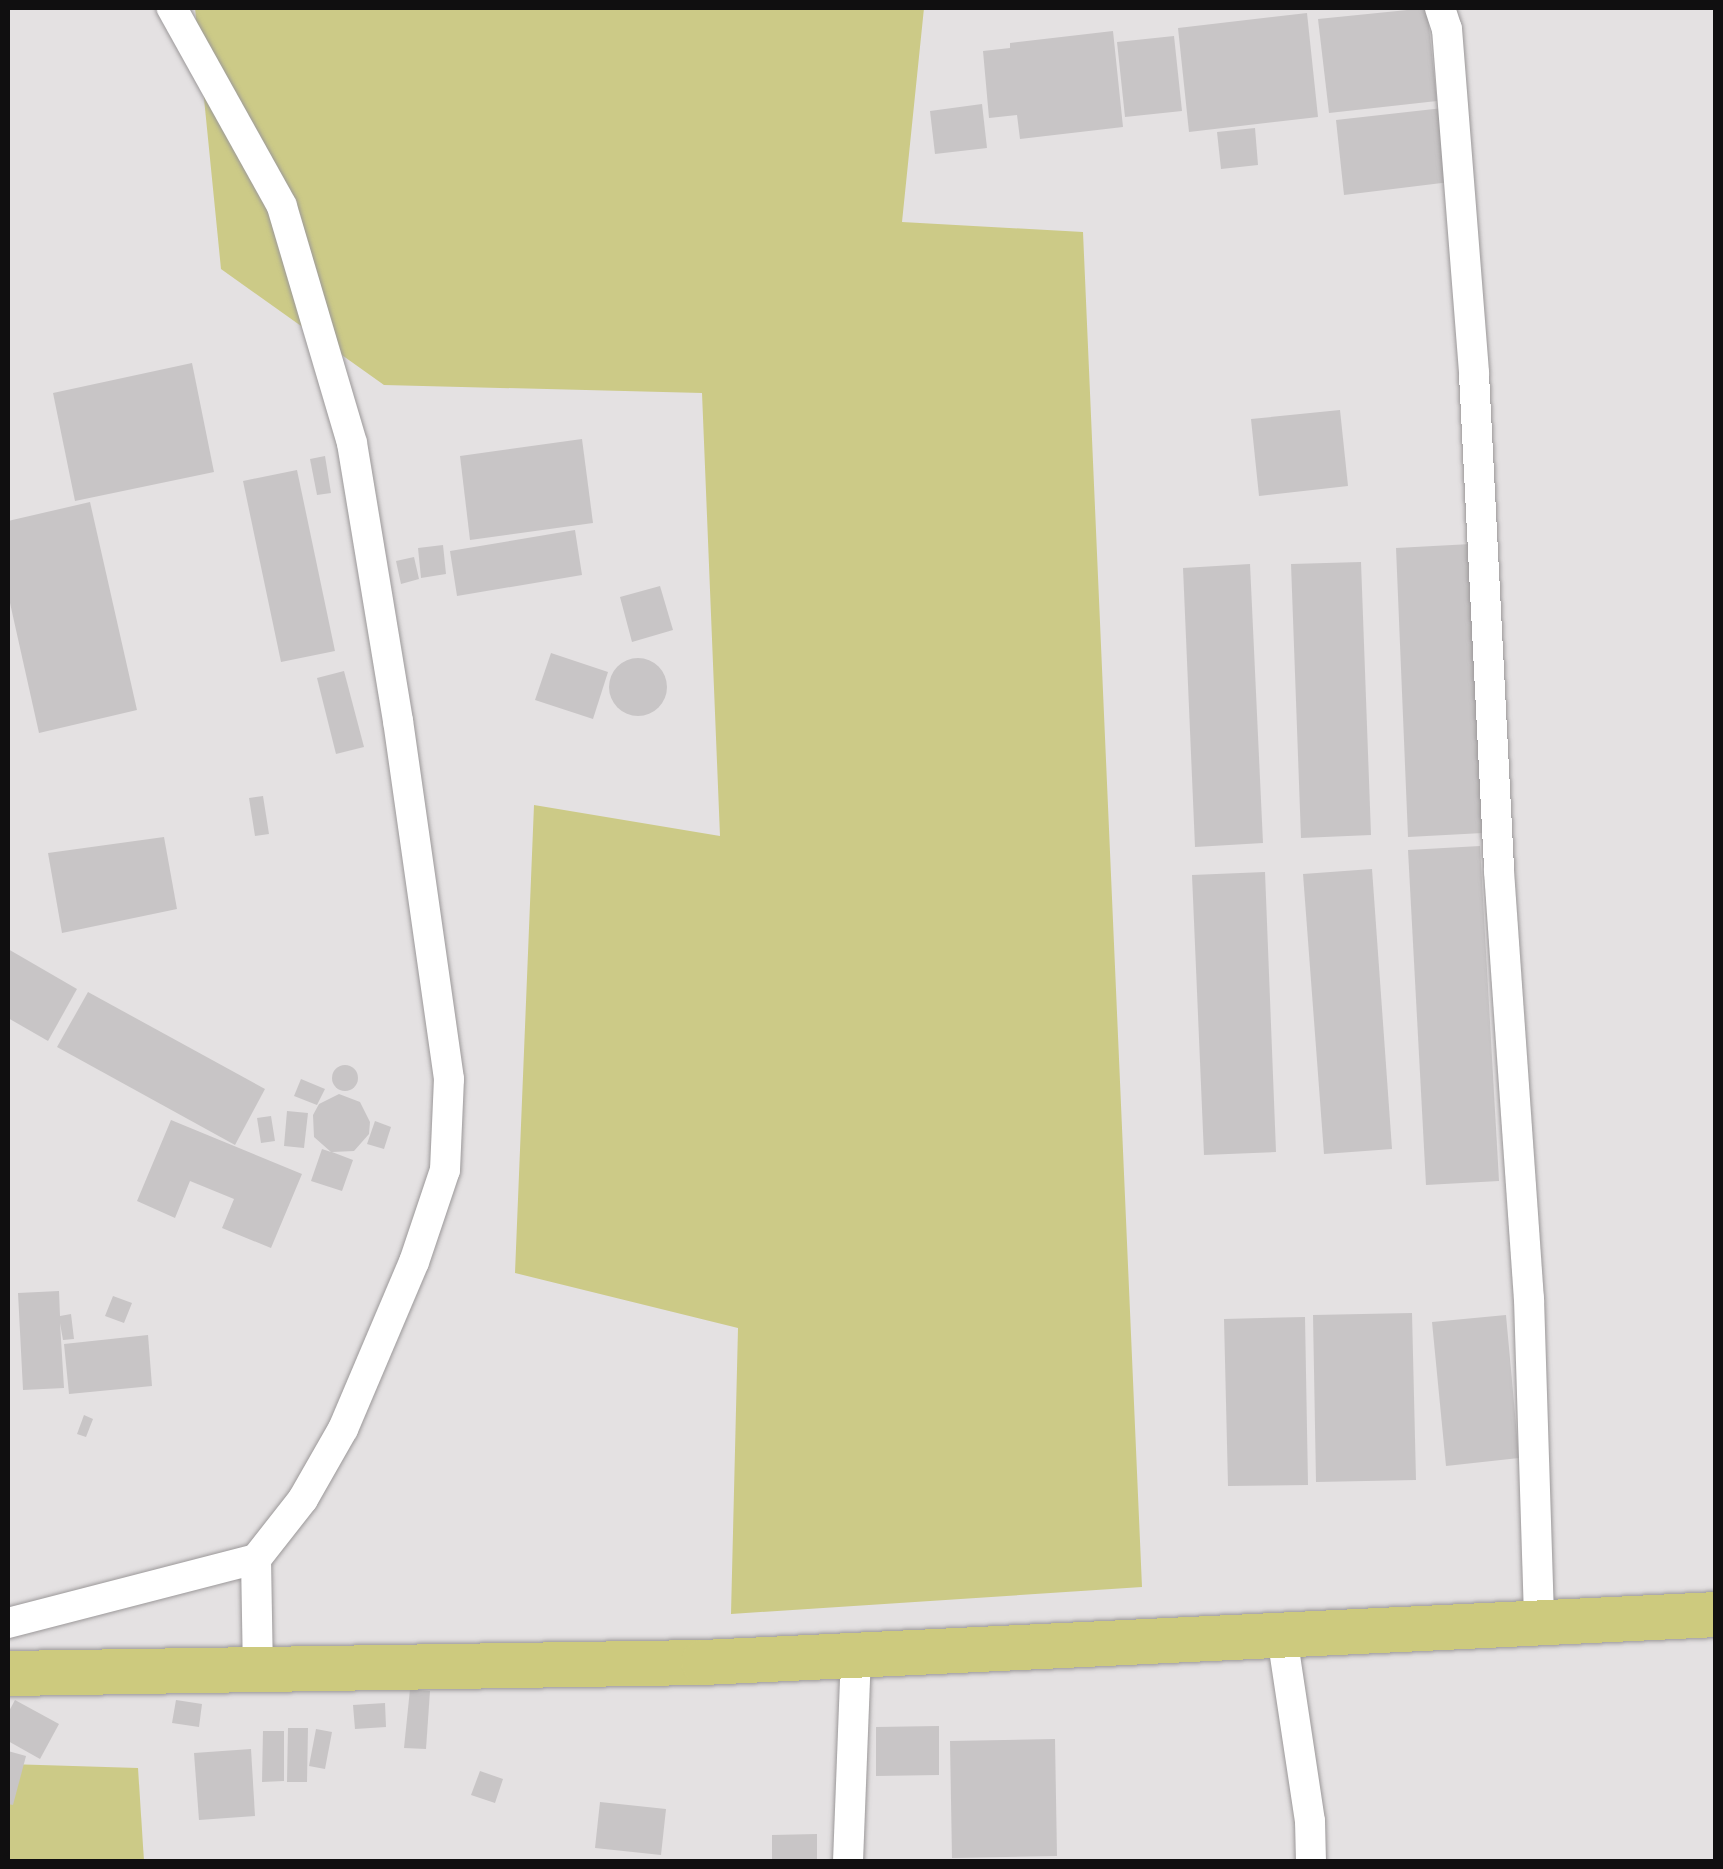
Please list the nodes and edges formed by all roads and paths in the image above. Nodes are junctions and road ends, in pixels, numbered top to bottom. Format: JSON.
{"nodes":[{"id":1,"x":172,"y":8,"type":"edge"},
{"id":2,"x":1440,"y":8,"type":"edge"},
{"id":3,"x":256,"y":1558,"type":"junction"},
{"id":4,"x":1716,"y":1614,"type":"edge"},
{"id":5,"x":8,"y":1623,"type":"edge"},
{"id":6,"x":1539,"y":1624,"type":"junction"},
{"id":7,"x":1282,"y":1636,"type":"junction"},
{"id":8,"x":856,"y":1655,"type":"junction"},
{"id":9,"x":258,"y":1672,"type":"junction"},
{"id":10,"x":8,"y":1673,"type":"edge"},
{"id":11,"x":848,"y":1862,"type":"edge"},
{"id":12,"x":1311,"y":1862,"type":"edge"}],
"edges":[{"from":1,"to":3,"type":"street"},
{"from":2,"to":6,"type":"street"},
{"from":3,"to":5,"type":"street"},
{"from":3,"to":9,"type":"street"},
{"from":4,"to":6,"type":"main road"},
{"from":6,"to":7,"type":"main road"},
{"from":7,"to":8,"type":"main road"},
{"from":7,"to":12,"type":"street"},
{"from":8,"to":9,"type":"main road"},
{"from":8,"to":11,"type":"street"},
{"from":9,"to":10,"type":"main road"}]}
